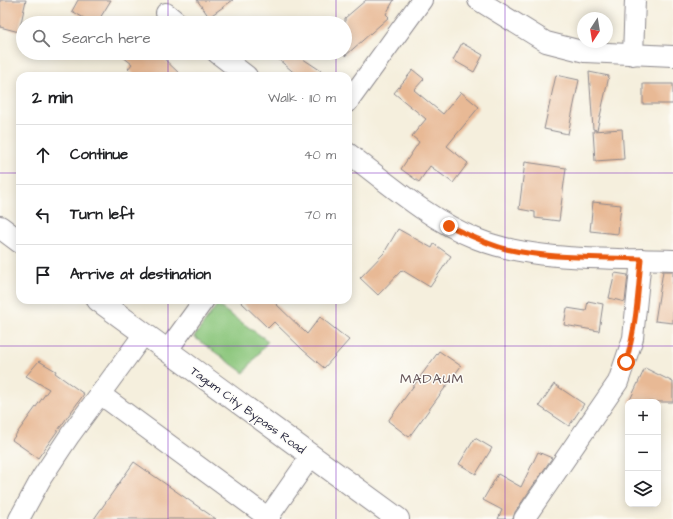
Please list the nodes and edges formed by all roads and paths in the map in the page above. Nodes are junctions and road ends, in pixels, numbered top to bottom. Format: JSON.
{"nodes":[{"id":1,"x":422,"y":0,"type":"edge"},
{"id":2,"x":478,"y":0,"type":"edge"},
{"id":3,"x":635,"y":0,"type":"edge"},
{"id":4,"x":633,"y":55,"type":"junction"},
{"id":5,"x":673,"y":56,"type":"edge"},
{"id":6,"x":226,"y":60,"type":"edge"},
{"id":7,"x":242,"y":72,"type":"edge"},
{"id":8,"x":352,"y":96,"type":"edge"},
{"id":9,"x":352,"y":157,"type":"edge"},
{"id":10,"x":0,"y":227,"type":"edge"},
{"id":11,"x":16,"y":239,"type":"edge"},
{"id":12,"x":641,"y":259,"type":"junction"},
{"id":13,"x":673,"y":260,"type":"edge"},
{"id":14,"x":103,"y":304,"type":"edge"},
{"id":15,"x":201,"y":304,"type":"edge"},
{"id":16,"x":144,"y":334,"type":"junction"},
{"id":17,"x":167,"y":351,"type":"junction"},
{"id":18,"x":100,"y":394,"type":"junction"},
{"id":19,"x":311,"y":456,"type":"junction"},
{"id":20,"x":268,"y":518,"type":"edge"},
{"id":21,"x":19,"y":519,"type":"edge"},
{"id":22,"x":398,"y":519,"type":"edge"},
{"id":23,"x":524,"y":519,"type":"edge"}],
"edges":[{"from":1,"to":8,"type":"street"},
{"from":2,"to":4,"type":"street"},
{"from":3,"to":4,"type":"street"},
{"from":4,"to":5,"type":"street"},
{"from":6,"to":7,"type":"street"},
{"from":9,"to":12,"type":"street"},
{"from":10,"to":11,"type":"main road"},
{"from":12,"to":13,"type":"street"},
{"from":12,"to":23,"type":"street"},
{"from":14,"to":16,"type":"main road","name":"Tagum City Bypass Road"},
{"from":15,"to":17,"type":"street"},
{"from":16,"to":17,"type":"main road","name":"Tagum City Bypass Road"},
{"from":16,"to":18,"type":"street"},
{"from":17,"to":19,"type":"main road","name":"Tagum City Bypass Road"},
{"from":18,"to":20,"type":"street"},
{"from":18,"to":21,"type":"street"},
{"from":19,"to":20,"type":"street"},
{"from":19,"to":22,"type":"main road","name":"Tagum City Bypass Road"}]}
